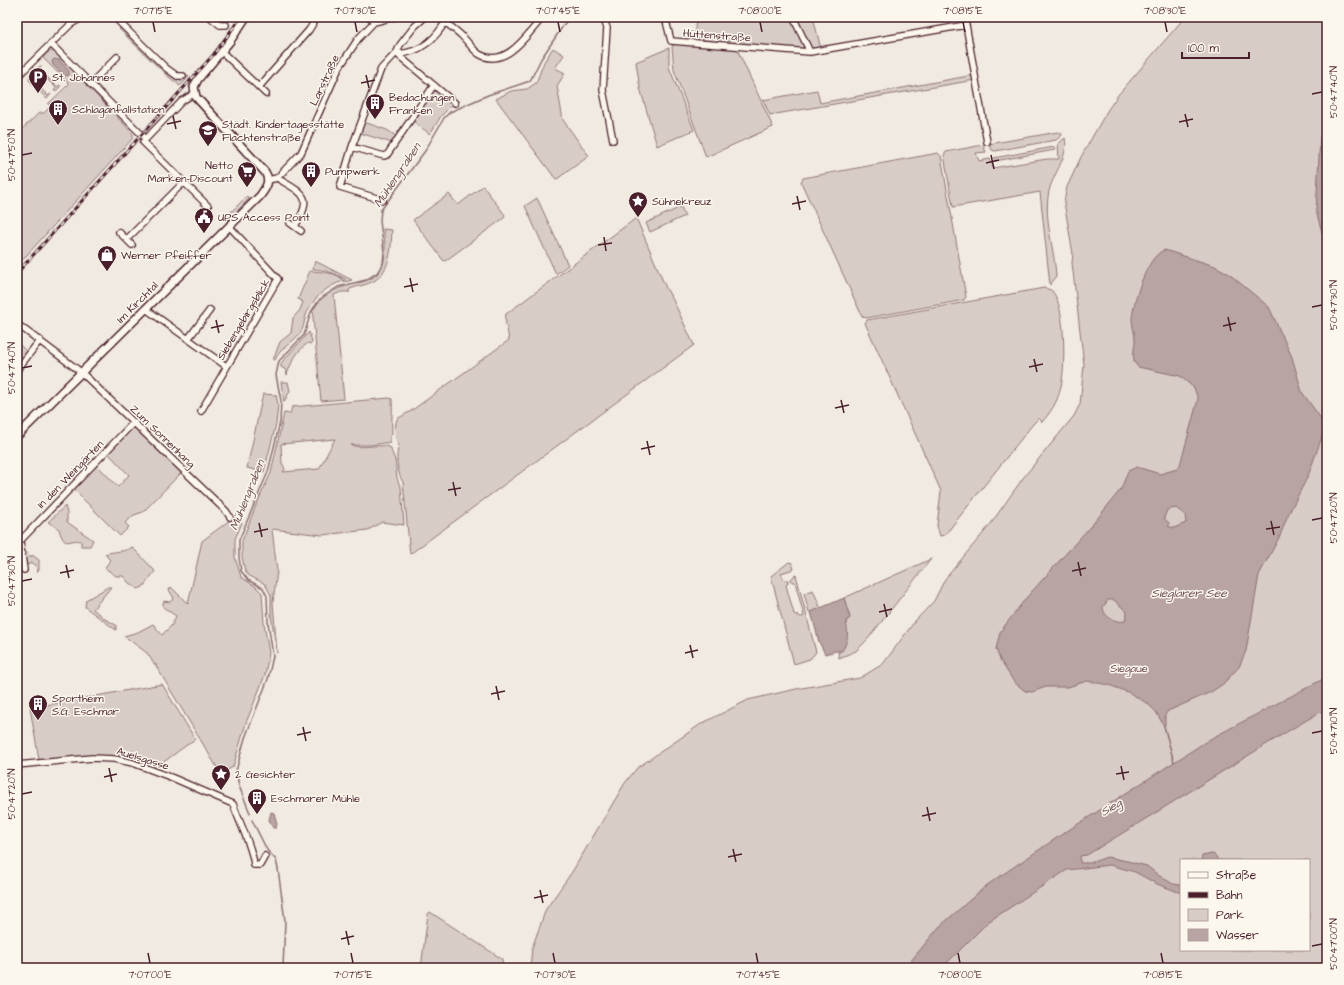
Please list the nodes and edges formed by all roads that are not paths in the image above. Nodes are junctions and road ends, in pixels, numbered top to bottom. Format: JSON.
{"nodes":[{"id":1,"x":83,"y":17,"type":"edge"},
{"id":2,"x":114,"y":17,"type":"edge"},
{"id":3,"x":210,"y":17,"type":"edge"},
{"id":4,"x":246,"y":17,"type":"edge"},
{"id":5,"x":314,"y":17,"type":"edge"},
{"id":6,"x":394,"y":17,"type":"edge"},
{"id":7,"x":424,"y":17,"type":"edge"},
{"id":8,"x":543,"y":17,"type":"edge"},
{"id":9,"x":603,"y":17,"type":"edge"},
{"id":10,"x":666,"y":17,"type":"edge"},
{"id":11,"x":793,"y":17,"type":"edge"},
{"id":12,"x":372,"y":19,"type":"edge"},
{"id":13,"x":446,"y":20,"type":"edge"},
{"id":14,"x":226,"y":25,"type":"dead end"},
{"id":15,"x":51,"y":44,"type":"junction"},
{"id":16,"x":222,"y":52,"type":"junction"},
{"id":17,"x":810,"y":52,"type":"junction"},
{"id":18,"x":397,"y":53,"type":"junction"},
{"id":19,"x":117,"y":57,"type":"dead end"},
{"id":20,"x":183,"y":76,"type":"dead end"},
{"id":21,"x":17,"y":77,"type":"edge"},
{"id":22,"x":90,"y":84,"type":"junction"},
{"id":23,"x":434,"y":85,"type":"junction"},
{"id":24,"x":259,"y":87,"type":"junction"},
{"id":25,"x":194,"y":93,"type":"junction"},
{"id":26,"x":266,"y":94,"type":"dead end"},
{"id":27,"x":455,"y":103,"type":"dead end"},
{"id":28,"x":613,"y":140,"type":"dead end"},
{"id":29,"x":144,"y":141,"type":"junction"},
{"id":30,"x":987,"y":142,"type":"dead end"},
{"id":31,"x":352,"y":147,"type":"junction"},
{"id":32,"x":277,"y":178,"type":"junction"},
{"id":33,"x":268,"y":180,"type":"junction"},
{"id":34,"x":184,"y":182,"type":"junction"},
{"id":35,"x":383,"y":200,"type":"dead end"},
{"id":36,"x":208,"y":206,"type":"dead end"},
{"id":37,"x":229,"y":226,"type":"junction"},
{"id":38,"x":301,"y":231,"type":"dead end"},
{"id":39,"x":119,"y":232,"type":"dead end"},
{"id":40,"x":127,"y":240,"type":"junction"},
{"id":41,"x":132,"y":245,"type":"dead end"},
{"id":42,"x":146,"y":309,"type":"junction"},
{"id":43,"x":210,"y":310,"type":"dead end"},
{"id":44,"x":17,"y":324,"type":"edge"},
{"id":45,"x":188,"y":339,"type":"junction"},
{"id":46,"x":40,"y":340,"type":"junction"},
{"id":47,"x":226,"y":366,"type":"junction"},
{"id":48,"x":17,"y":370,"type":"edge"},
{"id":49,"x":81,"y":372,"type":"junction"},
{"id":50,"x":201,"y":412,"type":"dead end"},
{"id":51,"x":134,"y":422,"type":"junction"},
{"id":52,"x":17,"y":436,"type":"edge"},
{"id":53,"x":230,"y":517,"type":"dead end"},
{"id":54,"x":18,"y":540,"type":"edge"},
{"id":55,"x":24,"y":570,"type":"dead end"},
{"id":56,"x":17,"y":765,"type":"edge"},
{"id":57,"x":253,"y":856,"type":"dead end"}],
"edges":[{"from":1,"to":15,"type":"street"},
{"from":2,"to":20,"type":"street"},
{"from":3,"to":14,"type":"street"},
{"from":4,"to":16,"type":"street"},
{"from":5,"to":24,"type":"street"},
{"from":6,"to":12,"type":"street","name":"Larstraße"},
{"from":7,"to":18,"type":"street"},
{"from":8,"to":13,"type":"street"},
{"from":9,"to":28,"type":"street"},
{"from":10,"to":17,"type":"street","name":"Hüttenstraße"},
{"from":11,"to":17,"type":"street"},
{"from":12,"to":32,"type":"street","name":"Larstraße"},
{"from":13,"to":18,"type":"street"},
{"from":15,"to":21,"type":"street"},
{"from":15,"to":22,"type":"street"},
{"from":16,"to":24,"type":"street"},
{"from":16,"to":25,"type":"street"},
{"from":17,"to":30,"type":"street","name":"Hüttenstraße"},
{"from":18,"to":23,"type":"street"},
{"from":18,"to":31,"type":"street"},
{"from":19,"to":22,"type":"street"},
{"from":22,"to":29,"type":"street"},
{"from":23,"to":27,"type":"street"},
{"from":23,"to":31,"type":"street"},
{"from":24,"to":26,"type":"street"},
{"from":25,"to":29,"type":"street"},
{"from":25,"to":33,"type":"street"},
{"from":29,"to":34,"type":"street"},
{"from":31,"to":35,"type":"street"},
{"from":32,"to":33,"type":"street"},
{"from":32,"to":38,"type":"street"},
{"from":33,"to":37,"type":"street","name":"Im Kirchtal"},
{"from":34,"to":36,"type":"street"},
{"from":34,"to":40,"type":"street"},
{"from":37,"to":42,"type":"street","name":"Im Kirchtal"},
{"from":37,"to":47,"type":"street","name":"Siebengebirgsblick"},
{"from":39,"to":40,"type":"street"},
{"from":40,"to":41,"type":"street"},
{"from":42,"to":45,"type":"street"},
{"from":42,"to":49,"type":"street","name":"Im Kirchtal"},
{"from":43,"to":45,"type":"street"},
{"from":44,"to":46,"type":"street","name":"Zum Sonnenhang"},
{"from":45,"to":47,"type":"street"},
{"from":46,"to":48,"type":"street"},
{"from":46,"to":49,"type":"street","name":"Zum Sonnenhang"},
{"from":47,"to":50,"type":"street","name":"Siebengebirgsblick"},
{"from":49,"to":51,"type":"street","name":"Zum Sonnenhang"},
{"from":49,"to":52,"type":"street","name":"Im Kirchtal"},
{"from":51,"to":53,"type":"street","name":"Zum Sonnenhang"},
{"from":51,"to":54,"type":"street","name":"In den Weingärten"},
{"from":54,"to":55,"type":"street"},
{"from":56,"to":57,"type":"street","name":"Auelsgasse"}]}
